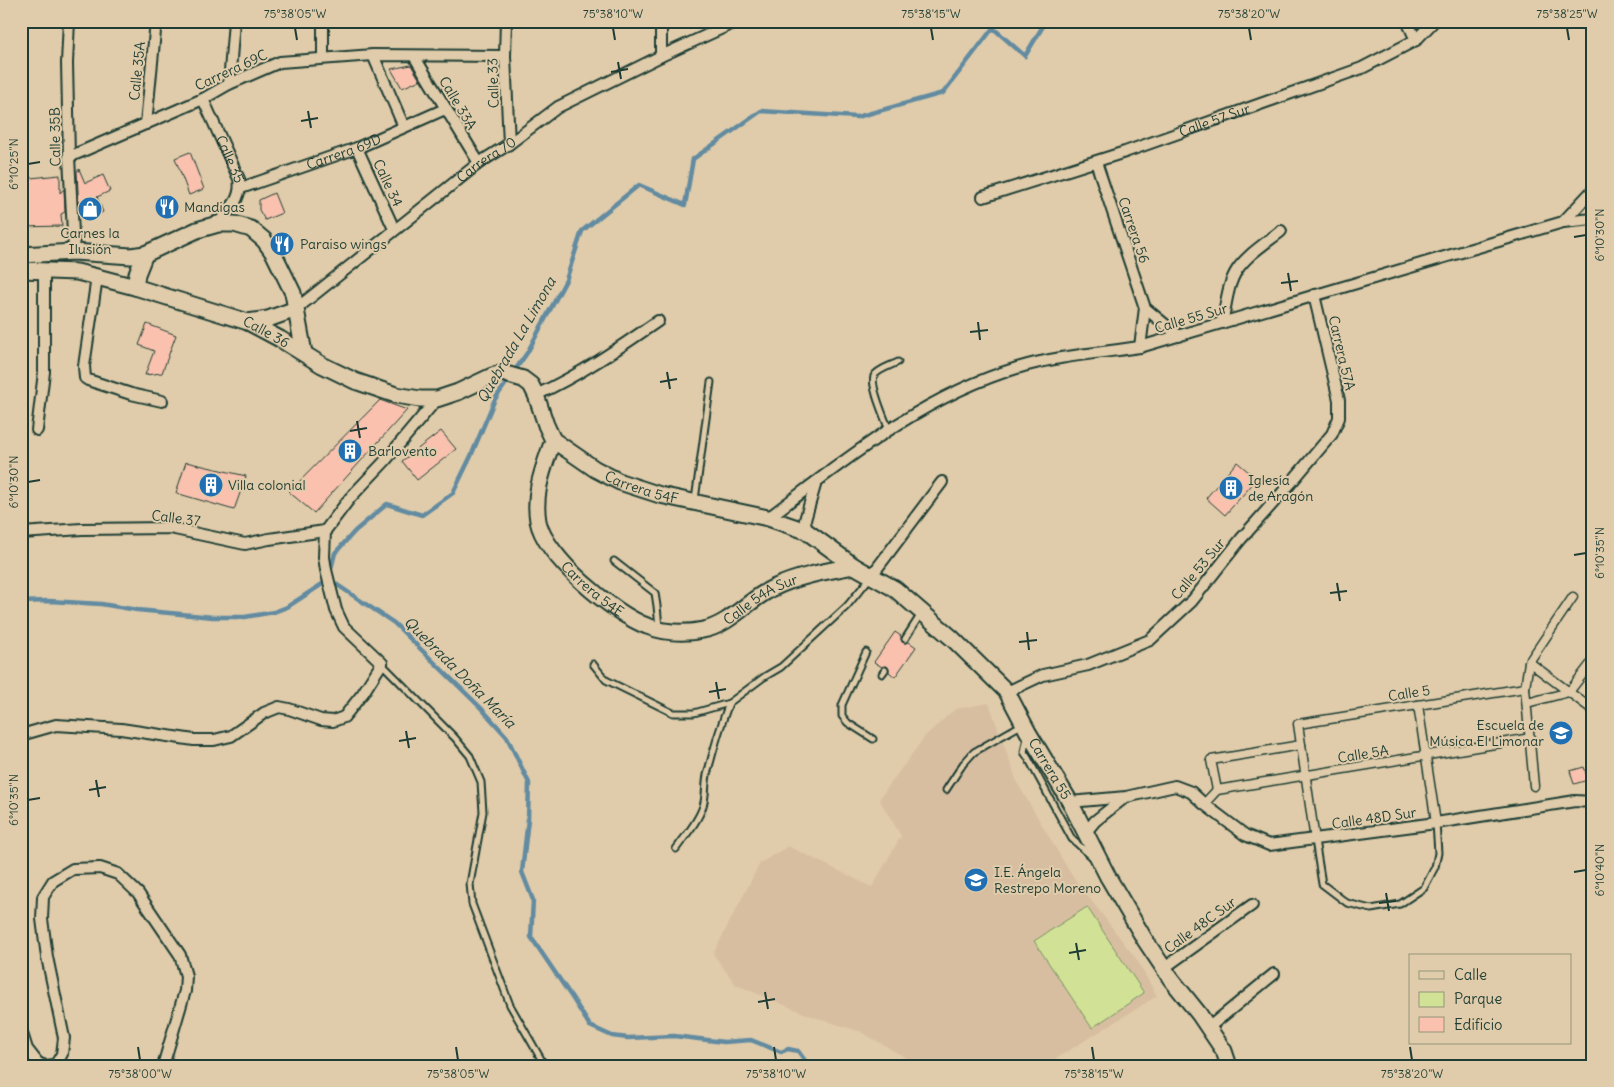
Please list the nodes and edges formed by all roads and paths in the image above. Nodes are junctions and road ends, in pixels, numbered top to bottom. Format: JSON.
{"nodes":[{"id":1,"x":69,"y":21,"type":"edge"},
{"id":2,"x":156,"y":21,"type":"edge"},
{"id":3,"x":234,"y":21,"type":"edge"},
{"id":4,"x":323,"y":21,"type":"edge"},
{"id":5,"x":506,"y":21,"type":"edge"},
{"id":6,"x":661,"y":21,"type":"edge"},
{"id":7,"x":738,"y":21,"type":"edge"},
{"id":8,"x":1407,"y":21,"type":"edge"},
{"id":9,"x":1434,"y":21,"type":"edge"},
{"id":10,"x":1416,"y":40,"type":"junction"},
{"id":11,"x":374,"y":55,"type":"junction"},
{"id":12,"x":414,"y":56,"type":"junction"},
{"id":13,"x":506,"y":56,"type":"junction"},
{"id":14,"x":661,"y":56,"type":"junction"},
{"id":15,"x":323,"y":58,"type":"junction"},
{"id":16,"x":229,"y":84,"type":"junction"},
{"id":17,"x":203,"y":99,"type":"junction"},
{"id":18,"x":445,"y":109,"type":"junction"},
{"id":19,"x":146,"y":124,"type":"junction"},
{"id":20,"x":404,"y":127,"type":"junction"},
{"id":21,"x":509,"y":144,"type":"junction"},
{"id":22,"x":357,"y":148,"type":"junction"},
{"id":23,"x":69,"y":157,"type":"junction"},
{"id":24,"x":1096,"y":162,"type":"junction"},
{"id":25,"x":479,"y":163,"type":"junction"},
{"id":26,"x":241,"y":188,"type":"junction"},
{"id":27,"x":1593,"y":190,"type":"edge"},
{"id":28,"x":983,"y":197,"type":"dead end"},
{"id":29,"x":1593,"y":219,"type":"edge"},
{"id":30,"x":1563,"y":222,"type":"junction"},
{"id":31,"x":218,"y":224,"type":"junction"},
{"id":32,"x":394,"y":229,"type":"junction"},
{"id":33,"x":1282,"y":231,"type":"dead end"},
{"id":34,"x":74,"y":252,"type":"junction"},
{"id":35,"x":145,"y":254,"type":"junction"},
{"id":36,"x":21,"y":255,"type":"edge"},
{"id":37,"x":21,"y":270,"type":"edge"},
{"id":38,"x":44,"y":270,"type":"junction"},
{"id":39,"x":97,"y":277,"type":"junction"},
{"id":40,"x":135,"y":286,"type":"junction"},
{"id":41,"x":293,"y":293,"type":"junction"},
{"id":42,"x":315,"y":295,"type":"junction"},
{"id":43,"x":1314,"y":295,"type":"junction"},
{"id":44,"x":1145,"y":308,"type":"junction"},
{"id":45,"x":296,"y":310,"type":"junction"},
{"id":46,"x":658,"y":321,"type":"dead end"},
{"id":47,"x":248,"y":322,"type":"junction"},
{"id":48,"x":1222,"y":323,"type":"junction"},
{"id":49,"x":1179,"y":336,"type":"junction"},
{"id":50,"x":1140,"y":347,"type":"junction"},
{"id":51,"x":304,"y":353,"type":"junction"},
{"id":52,"x":898,"y":362,"type":"dead end"},
{"id":53,"x":711,"y":382,"type":"dead end"},
{"id":54,"x":536,"y":395,"type":"junction"},
{"id":55,"x":437,"y":399,"type":"junction"},
{"id":56,"x":162,"y":401,"type":"dead end"},
{"id":57,"x":1340,"y":418,"type":"joint"},
{"id":58,"x":38,"y":430,"type":"dead end"},
{"id":59,"x":889,"y":430,"type":"junction"},
{"id":60,"x":553,"y":440,"type":"junction"},
{"id":61,"x":816,"y":482,"type":"junction"},
{"id":62,"x":942,"y":482,"type":"dead end"},
{"id":63,"x":695,"y":502,"type":"junction"},
{"id":64,"x":768,"y":518,"type":"junction"},
{"id":65,"x":325,"y":531,"type":"junction"},
{"id":66,"x":806,"y":531,"type":"junction"},
{"id":67,"x":21,"y":533,"type":"edge"},
{"id":68,"x":614,"y":561,"type":"dead end"},
{"id":69,"x":854,"y":566,"type":"junction"},
{"id":70,"x":872,"y":575,"type":"junction"},
{"id":71,"x":1573,"y":597,"type":"dead end"},
{"id":72,"x":923,"y":612,"type":"junction"},
{"id":73,"x":664,"y":631,"type":"junction"},
{"id":74,"x":905,"y":639,"type":"dead end"},
{"id":75,"x":866,"y":652,"type":"dead end"},
{"id":76,"x":1593,"y":661,"type":"edge"},
{"id":77,"x":1529,"y":662,"type":"junction"},
{"id":78,"x":382,"y":663,"type":"junction"},
{"id":79,"x":593,"y":664,"type":"dead end"},
{"id":80,"x":1525,"y":688,"type":"junction"},
{"id":81,"x":1008,"y":692,"type":"junction"},
{"id":82,"x":1569,"y":692,"type":"junction"},
{"id":83,"x":1527,"y":703,"type":"junction"},
{"id":84,"x":728,"y":704,"type":"junction"},
{"id":85,"x":1418,"y":704,"type":"junction"},
{"id":86,"x":1593,"y":710,"type":"edge"},
{"id":87,"x":1026,"y":728,"type":"junction"},
{"id":88,"x":21,"y":735,"type":"edge"},
{"id":89,"x":1531,"y":738,"type":"junction"},
{"id":90,"x":872,"y":739,"type":"dead end"},
{"id":91,"x":1301,"y":745,"type":"junction"},
{"id":92,"x":1425,"y":756,"type":"junction"},
{"id":93,"x":1306,"y":776,"type":"junction"},
{"id":94,"x":1534,"y":786,"type":"dead end"},
{"id":95,"x":946,"y":790,"type":"dead end"},
{"id":96,"x":1217,"y":790,"type":"junction"},
{"id":97,"x":1126,"y":797,"type":"junction"},
{"id":98,"x":1070,"y":802,"type":"junction"},
{"id":99,"x":1593,"y":802,"type":"edge"},
{"id":100,"x":1204,"y":804,"type":"junction"},
{"id":101,"x":1436,"y":824,"type":"junction"},
{"id":102,"x":1086,"y":832,"type":"junction"},
{"id":103,"x":1315,"y":840,"type":"junction"},
{"id":104,"x":676,"y":849,"type":"dead end"},
{"id":105,"x":1100,"y":863,"type":"junction"},
{"id":106,"x":1252,"y":905,"type":"dead end"},
{"id":107,"x":1164,"y":968,"type":"junction"},
{"id":108,"x":1274,"y":974,"type":"dead end"},
{"id":109,"x":1208,"y":1028,"type":"junction"},
{"id":110,"x":21,"y":1030,"type":"edge"},
{"id":111,"x":46,"y":1066,"type":"edge"},
{"id":112,"x":163,"y":1066,"type":"edge"},
{"id":113,"x":545,"y":1066,"type":"edge"},
{"id":114,"x":1229,"y":1066,"type":"edge"}],
"edges":[{"from":1,"to":23,"type":"street","name":"Calle 35B"},
{"from":2,"to":19,"type":"street","name":"Calle 35A"},
{"from":3,"to":16,"type":"street"},
{"from":4,"to":15,"type":"street"},
{"from":5,"to":13,"type":"street","name":"Calle 33"},
{"from":6,"to":14,"type":"street"},
{"from":7,"to":14,"type":"street","name":"Carrera 70"},
{"from":8,"to":10,"type":"street"},
{"from":9,"to":10,"type":"street","name":"Calle 57 Sur"},
{"from":10,"to":24,"type":"street","name":"Calle 57 Sur"},
{"from":11,"to":12,"type":"street","name":"Carrera 69C"},
{"from":11,"to":15,"type":"street","name":"Carrera 69C"},
{"from":11,"to":20,"type":"street"},
{"from":12,"to":13,"type":"street","name":"Carrera 69C"},
{"from":12,"to":18,"type":"street","name":"Calle 33A"},
{"from":13,"to":21,"type":"street","name":"Calle 33"},
{"from":14,"to":21,"type":"street","name":"Carrera 70"},
{"from":15,"to":16,"type":"street","name":"Carrera 69C"},
{"from":16,"to":17,"type":"street","name":"Carrera 69C"},
{"from":17,"to":19,"type":"street","name":"Carrera 69C"},
{"from":17,"to":26,"type":"street","name":"Calle 35"},
{"from":18,"to":20,"type":"street","name":"Carrera 69D"},
{"from":18,"to":25,"type":"street","name":"Calle 33A"},
{"from":19,"to":23,"type":"street","name":"Carrera 69C"},
{"from":20,"to":22,"type":"street","name":"Carrera 69D"},
{"from":21,"to":25,"type":"street","name":"Carrera 70"},
{"from":22,"to":26,"type":"street","name":"Carrera 69D"},
{"from":22,"to":32,"type":"street","name":"Calle 34"},
{"from":23,"to":34,"type":"street","name":"Calle 35B"},
{"from":24,"to":28,"type":"street","name":"Calle 57 Sur"},
{"from":24,"to":44,"type":"street","name":"Carrera 56"},
{"from":25,"to":32,"type":"street","name":"Carrera 70"},
{"from":26,"to":31,"type":"street","name":"Calle 35"},
{"from":27,"to":30,"type":"street"},
{"from":29,"to":30,"type":"street","name":"Calle 55 Sur"},
{"from":30,"to":43,"type":"street","name":"Calle 55 Sur"},
{"from":31,"to":35,"type":"main road"},
{"from":31,"to":41,"type":"main road"},
{"from":32,"to":42,"type":"street","name":"Carrera 70"},
{"from":33,"to":48,"type":"street"},
{"from":34,"to":35,"type":"main road"},
{"from":34,"to":36,"type":"main road"},
{"from":35,"to":40,"type":"main road"},
{"from":37,"to":38,"type":"main road","name":"Calle 36"},
{"from":38,"to":39,"type":"main road","name":"Calle 36"},
{"from":38,"to":58,"type":"street"},
{"from":39,"to":40,"type":"main road","name":"Calle 36"},
{"from":39,"to":56,"type":"street"},
{"from":40,"to":47,"type":"main road","name":"Calle 36"},
{"from":41,"to":42,"type":"street"},
{"from":41,"to":45,"type":"main road"},
{"from":42,"to":45,"type":"street","name":"Carrera 70"},
{"from":43,"to":48,"type":"street","name":"Calle 55 Sur"},
{"from":43,"to":57,"type":"street","name":"Carrera 57A"},
{"from":44,"to":49,"type":"street"},
{"from":44,"to":50,"type":"street","name":"Carrera 56"},
{"from":45,"to":47,"type":"main road"},
{"from":45,"to":51,"type":"main road"},
{"from":46,"to":54,"type":"street"},
{"from":47,"to":51,"type":"main road","name":"Calle 36"},
{"from":48,"to":49,"type":"street","name":"Calle 55 Sur"},
{"from":49,"to":50,"type":"street","name":"Calle 55 Sur"},
{"from":50,"to":59,"type":"street","name":"Calle 55 Sur"},
{"from":51,"to":55,"type":"main road","name":"Calle 36"},
{"from":52,"to":59,"type":"lane"},
{"from":53,"to":63,"type":"lane"},
{"from":54,"to":55,"type":"main road","name":"Calle 36"},
{"from":54,"to":60,"type":"main road"},
{"from":55,"to":65,"type":"street"},
{"from":57,"to":81,"type":"street","name":"Calle 53 Sur"},
{"from":59,"to":61,"type":"street","name":"Calle 55 Sur"},
{"from":60,"to":63,"type":"main road","name":"Carrera 54F"},
{"from":60,"to":73,"type":"main road","name":"Carrera 54E"},
{"from":61,"to":64,"type":"street","name":"Calle 55 Sur"},
{"from":61,"to":66,"type":"street"},
{"from":62,"to":70,"type":"street"},
{"from":63,"to":64,"type":"main road","name":"Carrera 54F"},
{"from":64,"to":66,"type":"main road","name":"Carrera 54F"},
{"from":65,"to":67,"type":"street","name":"Calle 37"},
{"from":65,"to":78,"type":"street"},
{"from":66,"to":69,"type":"main road","name":"Carrera 55"},
{"from":68,"to":73,"type":"lane"},
{"from":69,"to":70,"type":"main road","name":"Carrera 55"},
{"from":69,"to":73,"type":"main road","name":"Calle 54A Sur"},
{"from":70,"to":72,"type":"main road","name":"Carrera 55"},
{"from":70,"to":84,"type":"lane"},
{"from":71,"to":77,"type":"street"},
{"from":72,"to":74,"type":"lane"},
{"from":72,"to":81,"type":"main road","name":"Carrera 55"},
{"from":75,"to":90,"type":"lane"},
{"from":76,"to":82,"type":"street"},
{"from":77,"to":80,"type":"street"},
{"from":77,"to":82,"type":"street"},
{"from":78,"to":88,"type":"street"},
{"from":78,"to":113,"type":"lane"},
{"from":79,"to":84,"type":"lane"},
{"from":80,"to":83,"type":"street"},
{"from":80,"to":85,"type":"street","name":"Calle 5"},
{"from":81,"to":87,"type":"main road","name":"Carrera 55"},
{"from":82,"to":83,"type":"street"},
{"from":82,"to":86,"type":"street"},
{"from":83,"to":89,"type":"street"},
{"from":84,"to":104,"type":"lane"},
{"from":85,"to":91,"type":"street","name":"Calle 5"},
{"from":85,"to":92,"type":"street"},
{"from":87,"to":95,"type":"lane"},
{"from":87,"to":98,"type":"main road","name":"Carrera 55"},
{"from":87,"to":105,"type":"lane"},
{"from":89,"to":92,"type":"street","name":"Calle 5A"},
{"from":89,"to":94,"type":"street"},
{"from":91,"to":93,"type":"street"},
{"from":91,"to":96,"type":"street"},
{"from":92,"to":93,"type":"street","name":"Calle 5A"},
{"from":92,"to":101,"type":"street"},
{"from":93,"to":96,"type":"street","name":"Calle 5A"},
{"from":93,"to":103,"type":"street"},
{"from":96,"to":100,"type":"street"},
{"from":97,"to":98,"type":"street"},
{"from":97,"to":100,"type":"street","name":"Calle 48D Sur"},
{"from":97,"to":102,"type":"street"},
{"from":98,"to":102,"type":"main road","name":"Carrera 55"},
{"from":99,"to":101,"type":"street","name":"Calle 48D Sur"},
{"from":100,"to":103,"type":"street","name":"Calle 48D Sur"},
{"from":101,"to":103,"type":"street","name":"Calle 48D Sur"},
{"from":101,"to":103,"type":"lane"},
{"from":102,"to":105,"type":"main road","name":"Carrera 55"},
{"from":105,"to":107,"type":"main road","name":"Carrera 55"},
{"from":106,"to":107,"type":"street","name":"Calle 48C Sur"},
{"from":107,"to":109,"type":"main road","name":"Carrera 55"},
{"from":108,"to":109,"type":"street"},
{"from":109,"to":114,"type":"main road","name":"Carrera 55"},
{"from":110,"to":111,"type":"street"},
{"from":111,"to":112,"type":"street"}]}
